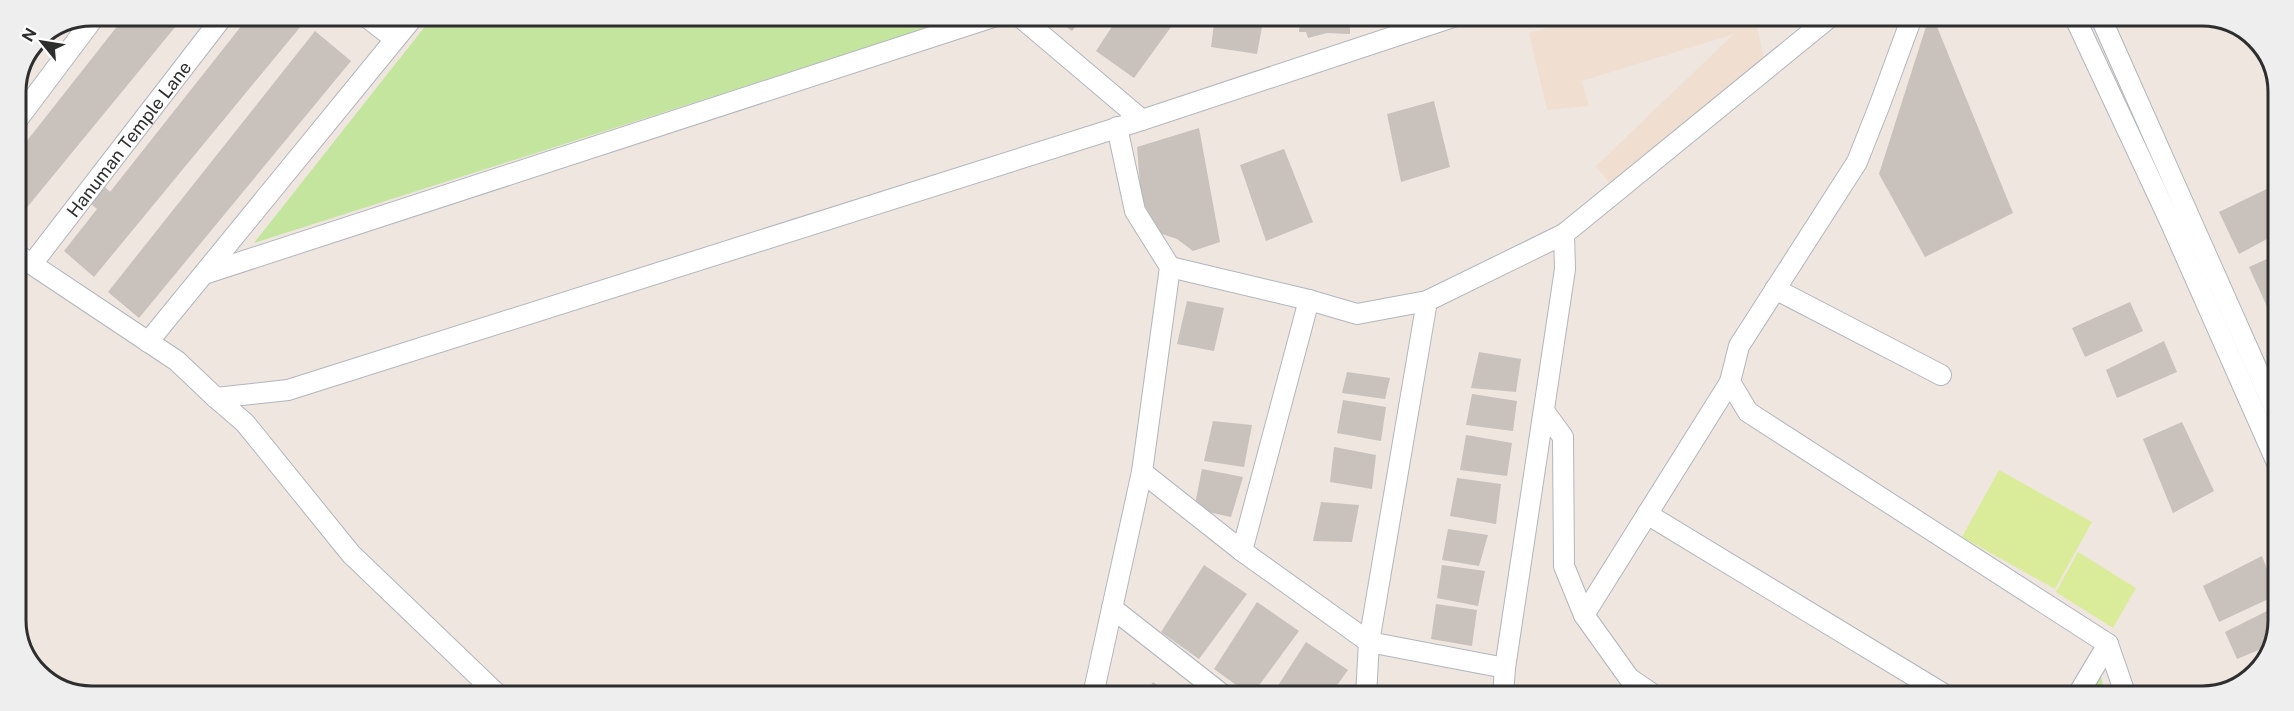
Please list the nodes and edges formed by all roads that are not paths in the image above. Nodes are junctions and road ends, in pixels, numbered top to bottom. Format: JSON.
{"nodes":[{"id":1,"x":87,"y":26,"type":"edge"},
{"id":2,"x":216,"y":26,"type":"edge"},
{"id":3,"x":378,"y":26,"type":"edge"},
{"id":4,"x":406,"y":26,"type":"edge"},
{"id":5,"x":965,"y":26,"type":"edge"},
{"id":6,"x":1031,"y":26,"type":"edge"},
{"id":7,"x":1426,"y":26,"type":"edge"},
{"id":8,"x":1819,"y":26,"type":"edge"},
{"id":9,"x":1909,"y":26,"type":"edge"},
{"id":10,"x":2079,"y":26,"type":"edge"},
{"id":11,"x":2105,"y":26,"type":"edge"},
{"id":12,"x":395,"y":39,"type":"junction"},
{"id":13,"x":26,"y":108,"type":"edge"},
{"id":14,"x":1142,"y":120,"type":"junction"},
{"id":15,"x":1117,"y":128,"type":"junction"},
{"id":16,"x":1564,"y":234,"type":"junction"},
{"id":17,"x":26,"y":260,"type":"edge"},
{"id":18,"x":32,"y":264,"type":"junction"},
{"id":19,"x":1170,"y":267,"type":"junction"},
{"id":20,"x":204,"y":274,"type":"junction"},
{"id":21,"x":1775,"y":290,"type":"junction"},
{"id":22,"x":1309,"y":300,"type":"junction"},
{"id":23,"x":1427,"y":301,"type":"junction"},
{"id":24,"x":148,"y":342,"type":"junction"},
{"id":25,"x":1941,"y":375,"type":"dead end"},
{"id":26,"x":1730,"y":382,"type":"junction"},
{"id":27,"x":2268,"y":394,"type":"edge"},
{"id":28,"x":216,"y":398,"type":"junction"},
{"id":29,"x":1544,"y":411,"type":"junction"},
{"id":30,"x":2268,"y":444,"type":"edge"},
{"id":31,"x":1142,"y":472,"type":"junction"},
{"id":32,"x":1647,"y":514,"type":"junction"},
{"id":33,"x":1242,"y":551,"type":"junction"},
{"id":34,"x":1112,"y":608,"type":"junction"},
{"id":35,"x":1584,"y":615,"type":"junction"},
{"id":36,"x":1370,"y":642,"type":"junction"},
{"id":37,"x":2108,"y":644,"type":"junction"},
{"id":38,"x":1505,"y":668,"type":"junction"},
{"id":39,"x":489,"y":686,"type":"edge"},
{"id":40,"x":1095,"y":686,"type":"edge"},
{"id":41,"x":1212,"y":686,"type":"edge"},
{"id":42,"x":1367,"y":686,"type":"edge"},
{"id":43,"x":1504,"y":686,"type":"edge"},
{"id":44,"x":1641,"y":686,"type":"edge"},
{"id":45,"x":1931,"y":686,"type":"edge"},
{"id":46,"x":2083,"y":686,"type":"edge"},
{"id":47,"x":2123,"y":686,"type":"edge"}],
"edges":[{"from":1,"to":13,"type":"street"},
{"from":2,"to":18,"type":"street","name":"Hanuman Temple Lane"},
{"from":3,"to":12,"type":"street"},
{"from":4,"to":12,"type":"street"},
{"from":5,"to":20,"type":"street"},
{"from":6,"to":14,"type":"street"},
{"from":7,"to":14,"type":"street"},
{"from":8,"to":16,"type":"street"},
{"from":9,"to":21,"type":"street"},
{"from":10,"to":30,"type":"street"},
{"from":11,"to":27,"type":"street"},
{"from":12,"to":20,"type":"street"},
{"from":14,"to":15,"type":"street"},
{"from":15,"to":19,"type":"street"},
{"from":15,"to":28,"type":"street"},
{"from":16,"to":23,"type":"street"},
{"from":16,"to":29,"type":"street"},
{"from":17,"to":18,"type":"street"},
{"from":18,"to":24,"type":"street"},
{"from":19,"to":22,"type":"street"},
{"from":19,"to":31,"type":"street"},
{"from":20,"to":24,"type":"street"},
{"from":21,"to":25,"type":"street"},
{"from":21,"to":26,"type":"street"},
{"from":22,"to":23,"type":"street"},
{"from":22,"to":33,"type":"street"},
{"from":23,"to":36,"type":"street"},
{"from":24,"to":28,"type":"street"},
{"from":26,"to":32,"type":"street"},
{"from":26,"to":37,"type":"street"},
{"from":28,"to":39,"type":"street"},
{"from":29,"to":35,"type":"street"},
{"from":29,"to":38,"type":"street"},
{"from":31,"to":33,"type":"street"},
{"from":31,"to":34,"type":"street"},
{"from":32,"to":35,"type":"street"},
{"from":32,"to":45,"type":"street"},
{"from":33,"to":36,"type":"street"},
{"from":34,"to":40,"type":"street"},
{"from":34,"to":41,"type":"street"},
{"from":35,"to":44,"type":"street"},
{"from":36,"to":38,"type":"street"},
{"from":36,"to":42,"type":"street"},
{"from":37,"to":46,"type":"street"},
{"from":37,"to":47,"type":"street"},
{"from":38,"to":43,"type":"street"}]}
